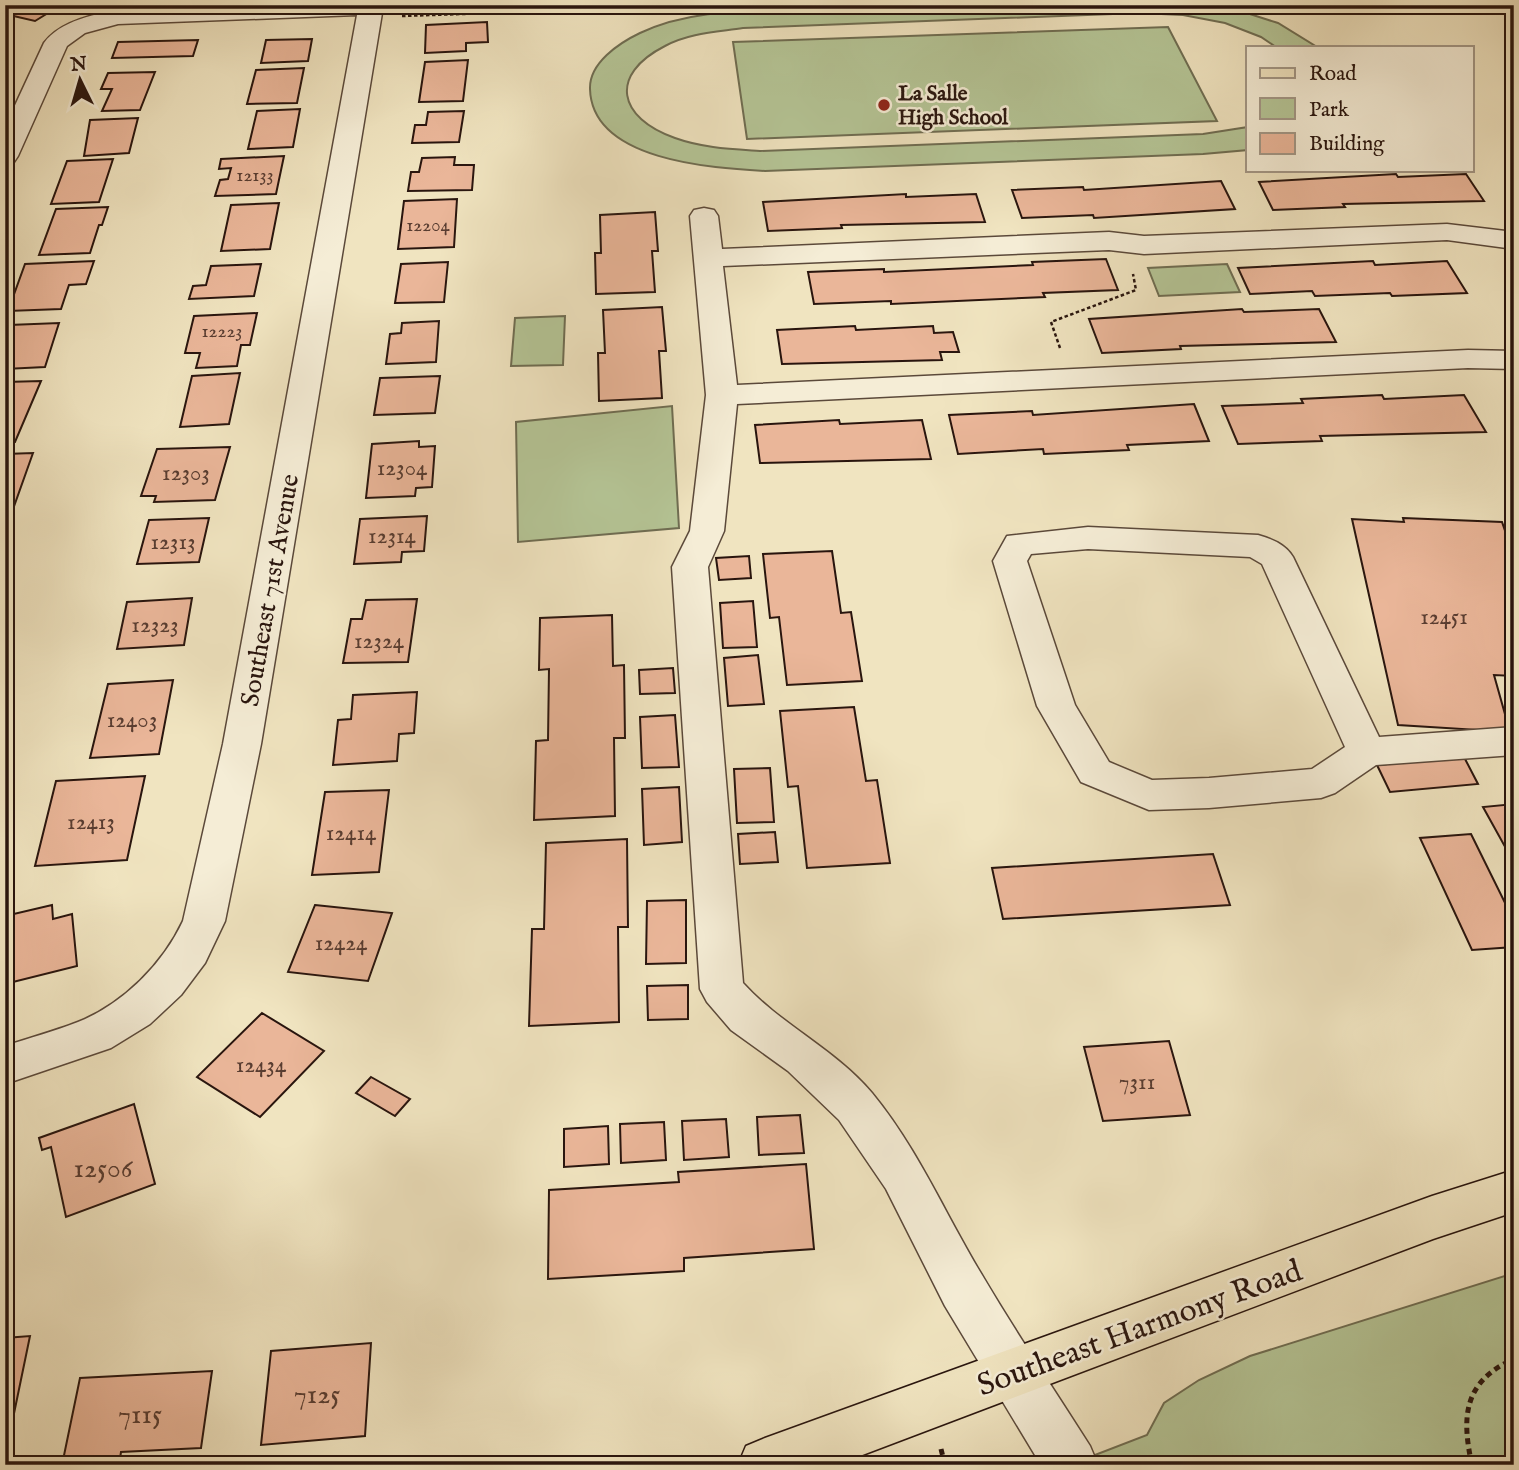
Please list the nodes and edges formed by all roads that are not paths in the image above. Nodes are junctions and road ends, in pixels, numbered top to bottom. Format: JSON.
{"nodes":[{"id":1,"x":371,"y":10,"type":"edge"},
{"id":2,"x":5,"y":156,"type":"edge"},
{"id":3,"x":704,"y":216,"type":"dead end"},
{"id":4,"x":1514,"y":241,"type":"edge"},
{"id":5,"x":710,"y":258,"type":"junction"},
{"id":6,"x":1514,"y":360,"type":"edge"},
{"id":7,"x":722,"y":395,"type":"junction"},
{"id":8,"x":1514,"y":741,"type":"edge"},
{"id":9,"x":1367,"y":752,"type":"junction"},
{"id":10,"x":5,"y":1065,"type":"edge"},
{"id":11,"x":1514,"y":1191,"type":"edge"},
{"id":12,"x":1016,"y":1373,"type":"junction"},
{"id":13,"x":765,"y":1465,"type":"edge"},
{"id":14,"x":1071,"y":1465,"type":"edge"}],
"edges":[{"from":1,"to":2,"type":"street"},
{"from":1,"to":10,"type":"street","name":"Southeast 71st Avenue"},
{"from":3,"to":5,"type":"street"},
{"from":4,"to":5,"type":"street"},
{"from":5,"to":7,"type":"street"},
{"from":6,"to":7,"type":"street"},
{"from":7,"to":12,"type":"street"},
{"from":8,"to":9,"type":"street"},
{"from":9,"to":9,"type":"street"},
{"from":11,"to":12,"type":"main road","name":"Southeast Harmony Road"},
{"from":12,"to":13,"type":"main road","name":"Southeast Harmony Road"},
{"from":12,"to":14,"type":"street"}]}
